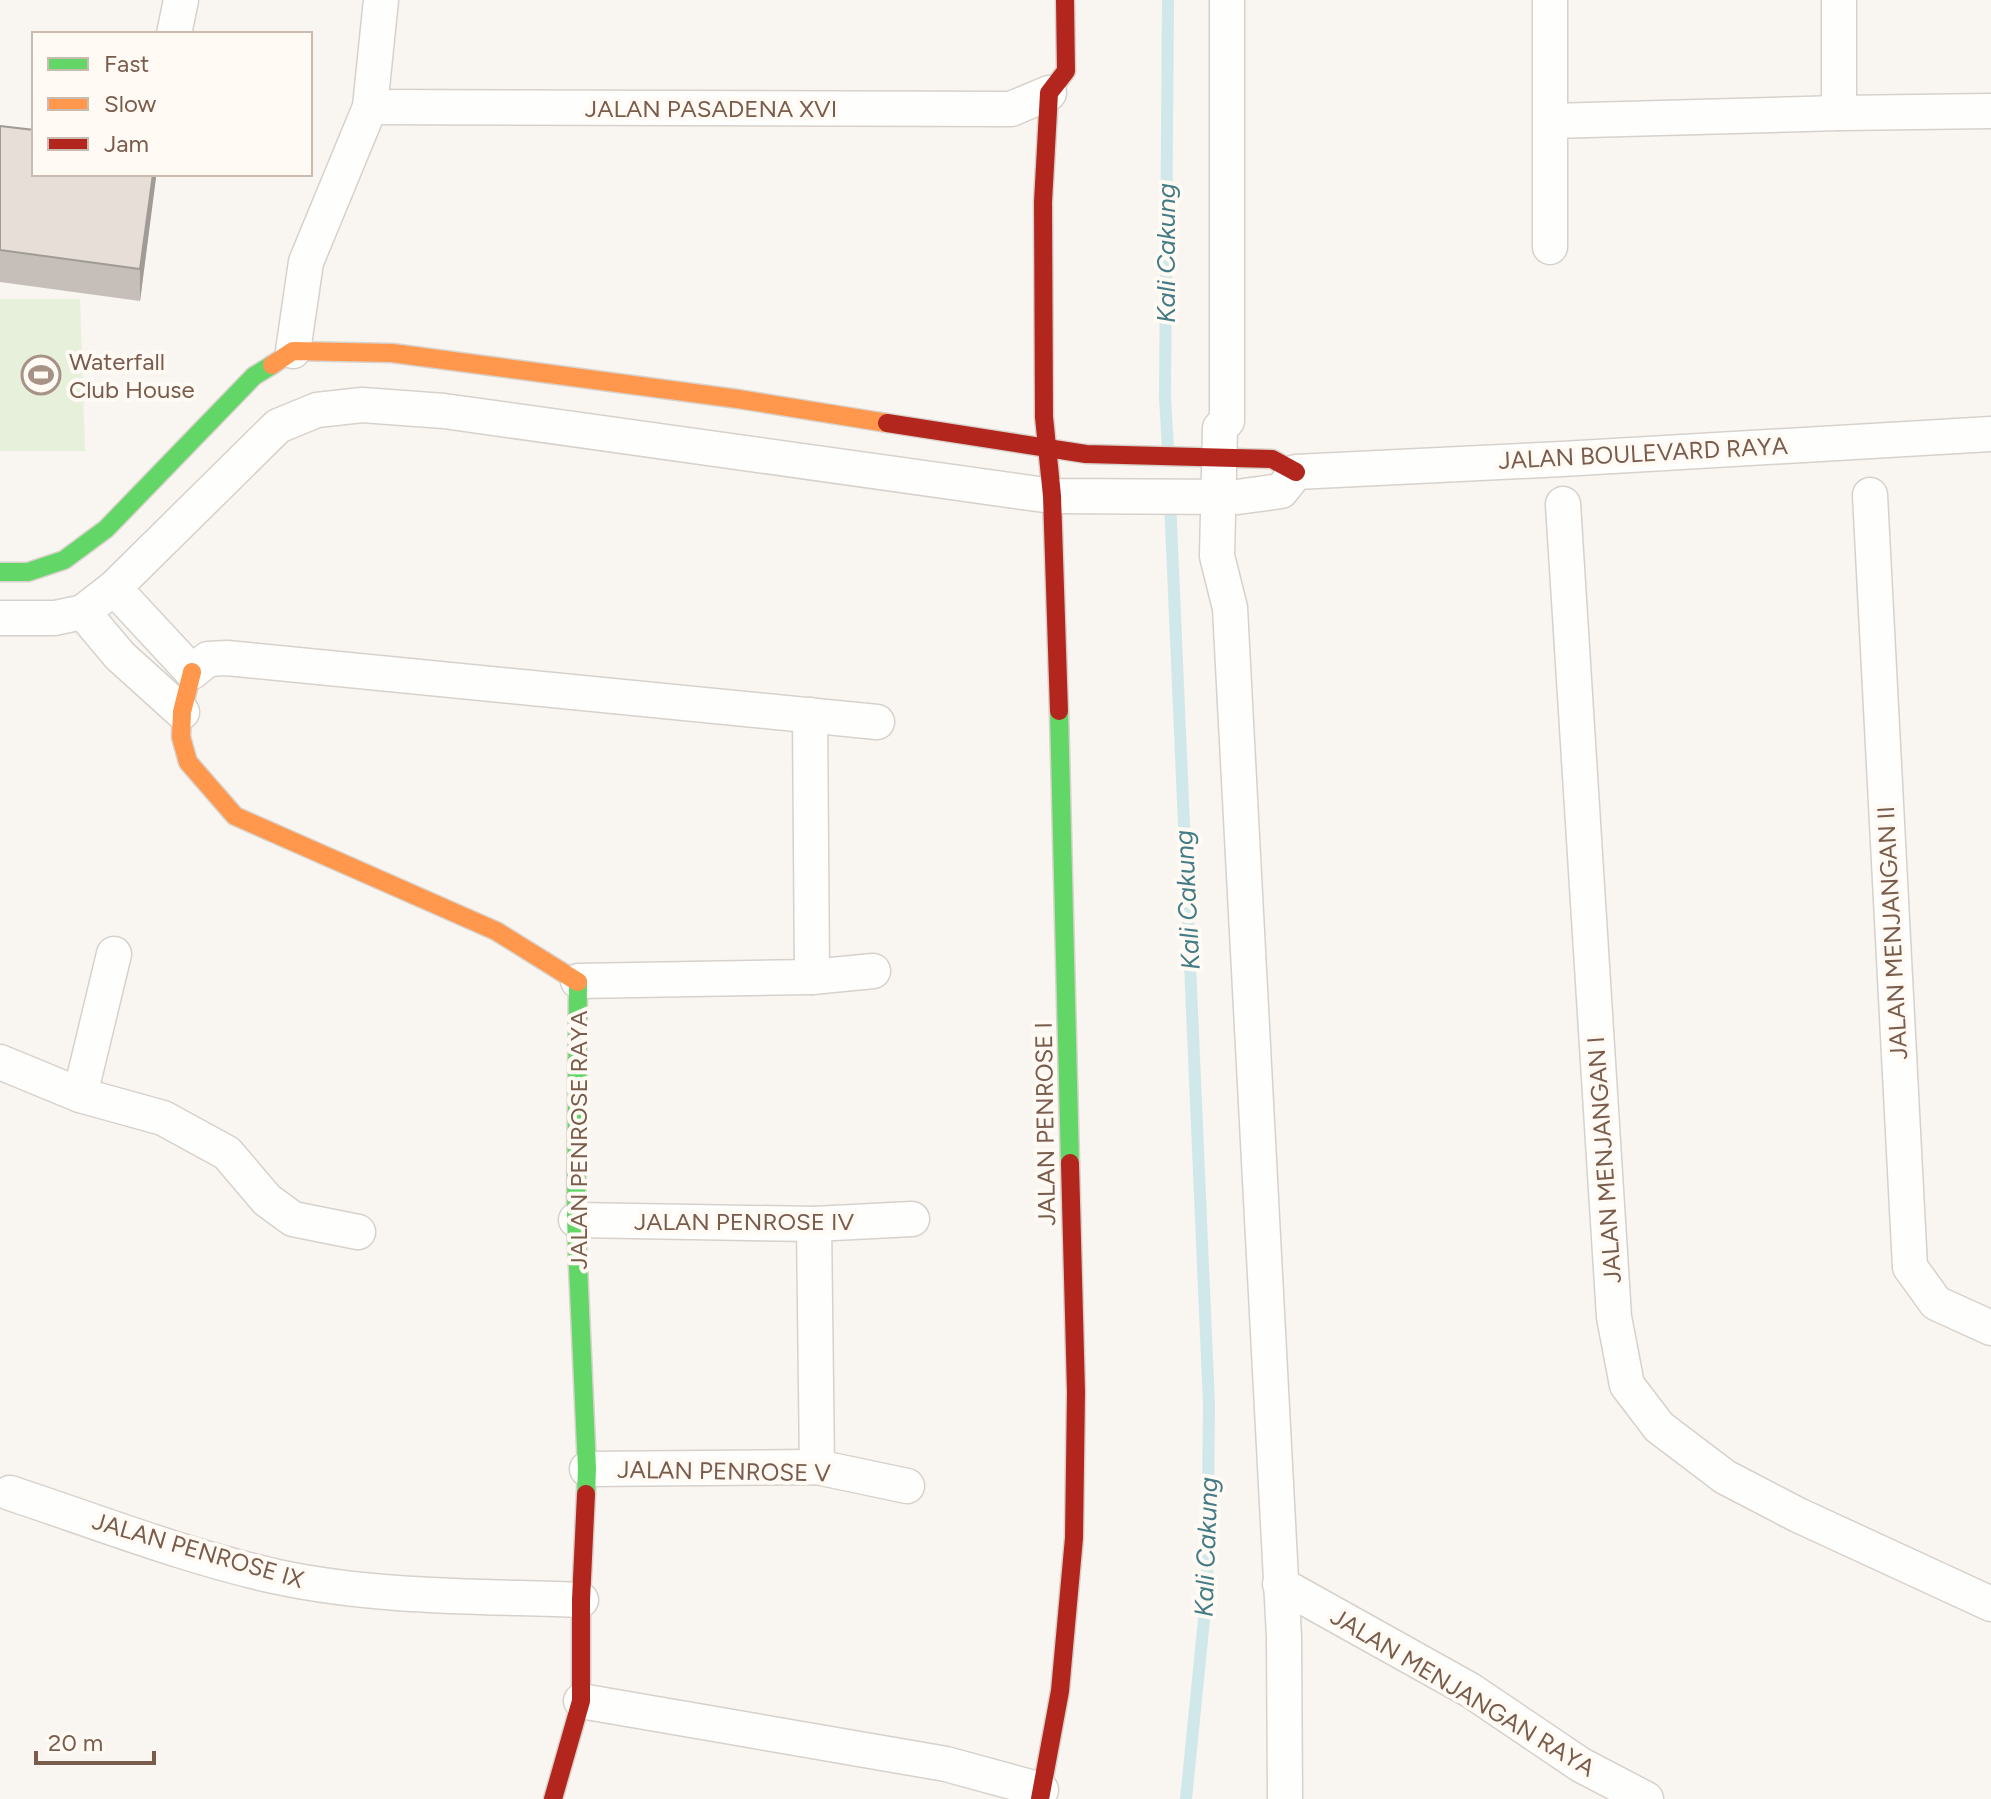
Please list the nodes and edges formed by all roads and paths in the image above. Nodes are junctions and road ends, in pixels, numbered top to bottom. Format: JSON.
{"nodes":[{"id":1,"x":181,"y":0,"type":"edge"},
{"id":2,"x":381,"y":0,"type":"edge"},
{"id":3,"x":1065,"y":0,"type":"edge"},
{"id":4,"x":1227,"y":0,"type":"edge"},
{"id":5,"x":1550,"y":0,"type":"edge"},
{"id":6,"x":1839,"y":0,"type":"edge"},
{"id":7,"x":174,"y":32,"type":"edge"},
{"id":8,"x":1049,"y":93,"type":"junction"},
{"id":9,"x":370,"y":107,"type":"junction"},
{"id":10,"x":1991,"y":111,"type":"edge"},
{"id":11,"x":1839,"y":113,"type":"junction"},
{"id":12,"x":1551,"y":121,"type":"junction"},
{"id":13,"x":1550,"y":247,"type":"dead end"},
{"id":14,"x":293,"y":351,"type":"junction"},
{"id":15,"x":1991,"y":434,"type":"edge"},
{"id":16,"x":1048,"y":447,"type":"junction"},
{"id":17,"x":1217,"y":456,"type":"junction"},
{"id":18,"x":1296,"y":472,"type":"junction"},
{"id":19,"x":1870,"y":495,"type":"dead end"},
{"id":20,"x":1052,"y":496,"type":"junction"},
{"id":21,"x":1218,"y":496,"type":"junction"},
{"id":22,"x":1563,"y":504,"type":"dead end"},
{"id":23,"x":0,"y":572,"type":"edge"},
{"id":24,"x":114,"y":588,"type":"junction"},
{"id":25,"x":83,"y":612,"type":"junction"},
{"id":26,"x":0,"y":618,"type":"edge"},
{"id":27,"x":192,"y":672,"type":"junction"},
{"id":28,"x":182,"y":712,"type":"junction"},
{"id":29,"x":810,"y":715,"type":"junction"},
{"id":30,"x":877,"y":722,"type":"dead end"},
{"id":31,"x":114,"y":954,"type":"dead end"},
{"id":32,"x":873,"y":971,"type":"dead end"},
{"id":33,"x":812,"y":977,"type":"junction"},
{"id":34,"x":578,"y":981,"type":"junction"},
{"id":35,"x":0,"y":1062,"type":"edge"},
{"id":36,"x":80,"y":1095,"type":"junction"},
{"id":37,"x":912,"y":1219,"type":"dead end"},
{"id":38,"x":576,"y":1220,"type":"junction"},
{"id":39,"x":814,"y":1224,"type":"junction"},
{"id":40,"x":358,"y":1232,"type":"dead end"},
{"id":41,"x":1991,"y":1328,"type":"edge"},
{"id":42,"x":817,"y":1467,"type":"junction"},
{"id":43,"x":587,"y":1469,"type":"junction"},
{"id":44,"x":907,"y":1486,"type":"dead end"},
{"id":45,"x":10,"y":1493,"type":"dead end"},
{"id":46,"x":1280,"y":1584,"type":"junction"},
{"id":47,"x":581,"y":1600,"type":"junction"},
{"id":48,"x":1991,"y":1604,"type":"edge"},
{"id":49,"x":581,"y":1701,"type":"junction"},
{"id":50,"x":1041,"y":1794,"type":"edge"},
{"id":51,"x":553,"y":1799,"type":"edge"},
{"id":52,"x":1285,"y":1799,"type":"edge"},
{"id":53,"x":1646,"y":1799,"type":"edge"}],
"edges":[{"from":1,"to":7,"type":"street"},
{"from":2,"to":9,"type":"street"},
{"from":3,"to":8,"type":"street"},
{"from":4,"to":17,"type":"street"},
{"from":5,"to":12,"type":"street"},
{"from":6,"to":11,"type":"street"},
{"from":8,"to":9,"type":"street","name":"JALAN PASADENA XVI"},
{"from":8,"to":16,"type":"street","name":"JALAN PENROSE I"},
{"from":9,"to":14,"type":"street"},
{"from":10,"to":11,"type":"street"},
{"from":11,"to":12,"type":"street"},
{"from":12,"to":13,"type":"street"},
{"from":14,"to":16,"type":"street"},
{"from":14,"to":23,"type":"street"},
{"from":15,"to":18,"type":"street","name":"JALAN BOULEVARD RAYA"},
{"from":16,"to":17,"type":"street"},
{"from":16,"to":20,"type":"street","name":"JALAN PENROSE I"},
{"from":17,"to":18,"type":"street"},
{"from":17,"to":21,"type":"street"},
{"from":18,"to":21,"type":"street"},
{"from":19,"to":41,"type":"street","name":"JALAN MENJANGAN II"},
{"from":20,"to":21,"type":"street"},
{"from":20,"to":24,"type":"street"},
{"from":20,"to":50,"type":"street","name":"JALAN PENROSE I"},
{"from":21,"to":46,"type":"street"},
{"from":22,"to":48,"type":"street","name":"JALAN MENJANGAN I"},
{"from":24,"to":25,"type":"street"},
{"from":24,"to":27,"type":"street"},
{"from":25,"to":26,"type":"street"},
{"from":25,"to":28,"type":"street"},
{"from":27,"to":28,"type":"street","name":"JALAN PENROSE RAYA"},
{"from":27,"to":29,"type":"street"},
{"from":28,"to":34,"type":"street","name":"JALAN PENROSE RAYA"},
{"from":29,"to":30,"type":"street"},
{"from":29,"to":33,"type":"street"},
{"from":31,"to":36,"type":"street"},
{"from":32,"to":33,"type":"street"},
{"from":33,"to":34,"type":"street"},
{"from":34,"to":38,"type":"street","name":"JALAN PENROSE RAYA"},
{"from":35,"to":36,"type":"street"},
{"from":36,"to":40,"type":"street"},
{"from":37,"to":39,"type":"street","name":"JALAN PENROSE IV"},
{"from":38,"to":39,"type":"street","name":"JALAN PENROSE IV"},
{"from":38,"to":43,"type":"street","name":"JALAN PENROSE RAYA"},
{"from":39,"to":42,"type":"street"},
{"from":42,"to":43,"type":"street","name":"JALAN PENROSE V"},
{"from":42,"to":44,"type":"street","name":"JALAN PENROSE V"},
{"from":43,"to":47,"type":"street","name":"JALAN PENROSE RAYA"},
{"from":45,"to":47,"type":"street","name":"JALAN PENROSE IX"},
{"from":46,"to":52,"type":"street"},
{"from":46,"to":53,"type":"street","name":"JALAN MENJANGAN RAYA"},
{"from":47,"to":49,"type":"street","name":"JALAN PENROSE RAYA"},
{"from":49,"to":50,"type":"street"},
{"from":49,"to":51,"type":"street","name":"JALAN PENROSE RAYA"}]}
